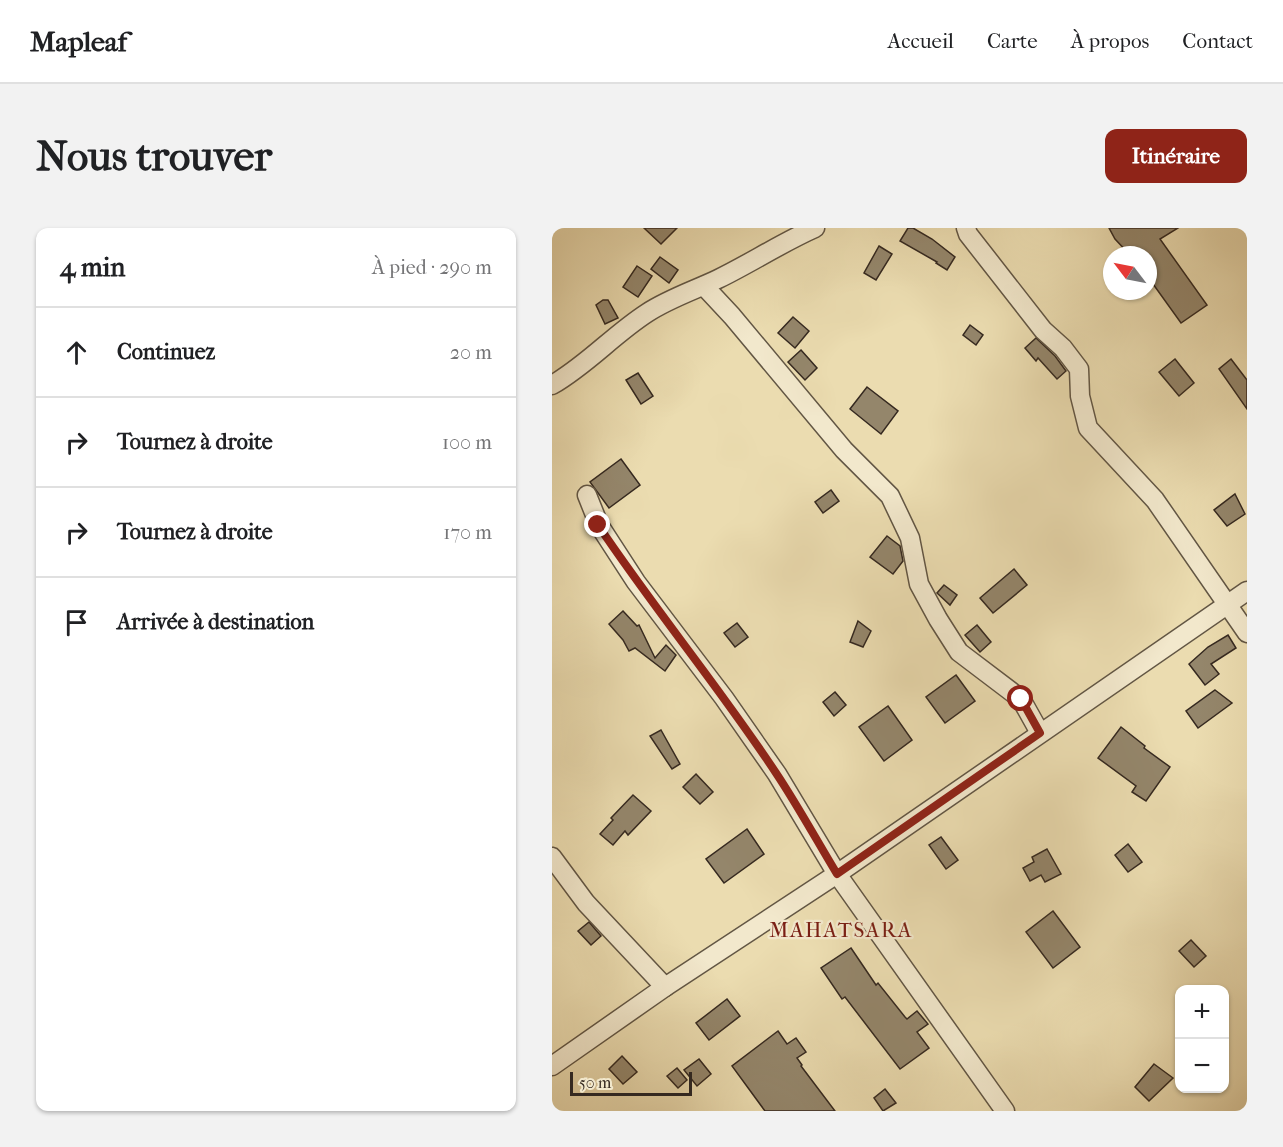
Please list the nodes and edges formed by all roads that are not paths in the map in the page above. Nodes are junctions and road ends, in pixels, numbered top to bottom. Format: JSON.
{"nodes":[{"id":1,"x":815,"y":228,"type":"edge"},
{"id":2,"x":966,"y":228,"type":"edge"},
{"id":3,"x":704,"y":286,"type":"junction"},
{"id":4,"x":552,"y":385,"type":"edge"},
{"id":5,"x":587,"y":495,"type":"dead end"},
{"id":6,"x":1247,"y":591,"type":"edge"},
{"id":7,"x":1227,"y":605,"type":"junction"},
{"id":8,"x":1247,"y":633,"type":"edge"},
{"id":9,"x":1040,"y":733,"type":"junction"},
{"id":10,"x":552,"y":857,"type":"edge"},
{"id":11,"x":837,"y":874,"type":"junction"},
{"id":12,"x":665,"y":987,"type":"junction"},
{"id":13,"x":552,"y":1066,"type":"edge"},
{"id":14,"x":1005,"y":1111,"type":"edge"}],
"edges":[{"from":1,"to":3,"type":"street"},
{"from":2,"to":7,"type":"street"},
{"from":3,"to":4,"type":"street"},
{"from":3,"to":9,"type":"street"},
{"from":5,"to":11,"type":"street"},
{"from":6,"to":7,"type":"street"},
{"from":7,"to":8,"type":"street"},
{"from":7,"to":9,"type":"street"},
{"from":9,"to":11,"type":"street"},
{"from":10,"to":12,"type":"street"},
{"from":11,"to":12,"type":"street"},
{"from":11,"to":14,"type":"street"},
{"from":12,"to":13,"type":"street"}]}
